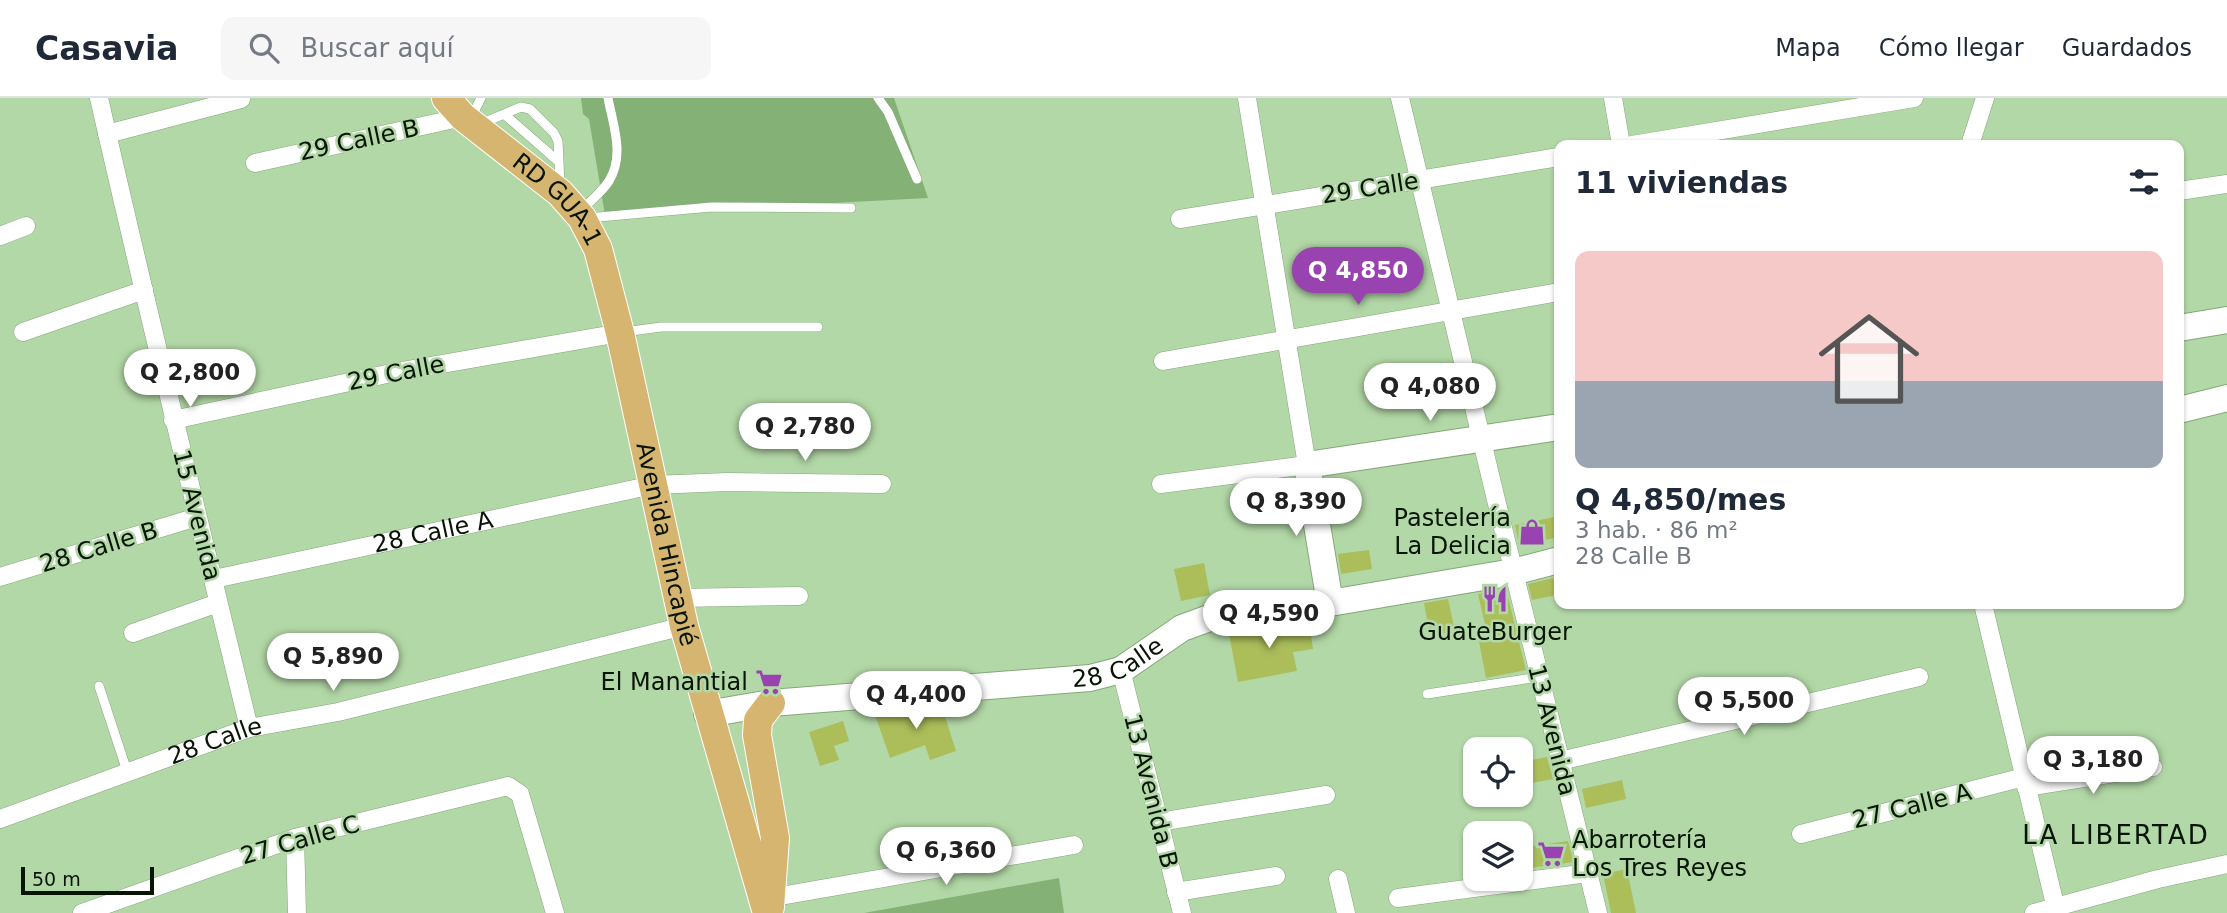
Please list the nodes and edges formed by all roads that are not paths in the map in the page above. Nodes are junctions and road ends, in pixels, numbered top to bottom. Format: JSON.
{"nodes":[{"id":1,"x":99,"y":98,"type":"edge"},
{"id":2,"x":608,"y":98,"type":"edge"},
{"id":3,"x":878,"y":98,"type":"edge"},
{"id":4,"x":1247,"y":98,"type":"edge"},
{"id":5,"x":1400,"y":98,"type":"edge"},
{"id":6,"x":1613,"y":98,"type":"edge"},
{"id":7,"x":1914,"y":98,"type":"edge"},
{"id":8,"x":1985,"y":98,"type":"edge"},
{"id":9,"x":241,"y":99,"type":"edge"},
{"id":10,"x":467,"y":112,"type":"edge"},
{"id":11,"x":504,"y":114,"type":"junction"},
{"id":12,"x":107,"y":134,"type":"junction"},
{"id":13,"x":1619,"y":140,"type":"edge"},
{"id":14,"x":1662,"y":140,"type":"edge"},
{"id":15,"x":1972,"y":140,"type":"edge"},
{"id":16,"x":1554,"y":158,"type":"edge"},
{"id":17,"x":559,"y":162,"type":"junction"},
{"id":18,"x":255,"y":163,"type":"dead end"},
{"id":19,"x":917,"y":179,"type":"dead end"},
{"id":20,"x":1419,"y":181,"type":"junction"},
{"id":21,"x":2227,"y":184,"type":"edge"},
{"id":22,"x":2184,"y":190,"type":"edge"},
{"id":23,"x":1264,"y":204,"type":"junction"},
{"id":24,"x":574,"y":208,"type":"junction"},
{"id":25,"x":851,"y":208,"type":"dead end"},
{"id":26,"x":1180,"y":219,"type":"dead end"},
{"id":27,"x":26,"y":226,"type":"dead end"},
{"id":28,"x":0,"y":236,"type":"edge"},
{"id":29,"x":144,"y":290,"type":"junction"},
{"id":30,"x":1554,"y":293,"type":"edge"},
{"id":31,"x":1450,"y":311,"type":"junction"},
{"id":32,"x":2227,"y":320,"type":"edge"},
{"id":33,"x":817,"y":327,"type":"dead end"},
{"id":34,"x":2184,"y":327,"type":"edge"},
{"id":35,"x":23,"y":332,"type":"dead end"},
{"id":36,"x":620,"y":333,"type":"junction"},
{"id":37,"x":1287,"y":339,"type":"junction"},
{"id":38,"x":1163,"y":361,"type":"dead end"},
{"id":39,"x":2227,"y":398,"type":"edge"},
{"id":40,"x":2184,"y":409,"type":"edge"},
{"id":41,"x":173,"y":420,"type":"junction"},
{"id":42,"x":1554,"y":428,"type":"edge"},
{"id":43,"x":1483,"y":440,"type":"junction"},
{"id":44,"x":1307,"y":465,"type":"junction"},
{"id":45,"x":883,"y":484,"type":"dead end"},
{"id":46,"x":1161,"y":484,"type":"dead end"},
{"id":47,"x":653,"y":485,"type":"junction"},
{"id":48,"x":197,"y":517,"type":"junction"},
{"id":49,"x":1554,"y":561,"type":"edge"},
{"id":50,"x":1513,"y":572,"type":"junction"},
{"id":51,"x":0,"y":577,"type":"edge"},
{"id":52,"x":214,"y":579,"type":"junction"},
{"id":53,"x":799,"y":596,"type":"dead end"},
{"id":54,"x":677,"y":598,"type":"junction"},
{"id":55,"x":218,"y":603,"type":"junction"},
{"id":56,"x":1330,"y":603,"type":"junction"},
{"id":57,"x":1984,"y":609,"type":"edge"},
{"id":58,"x":684,"y":626,"type":"junction"},
{"id":59,"x":133,"y":633,"type":"dead end"},
{"id":60,"x":1121,"y":670,"type":"junction"},
{"id":61,"x":1539,"y":677,"type":"junction"},
{"id":62,"x":1919,"y":677,"type":"dead end"},
{"id":63,"x":99,"y":687,"type":"dead end"},
{"id":64,"x":1427,"y":694,"type":"dead end"},
{"id":65,"x":771,"y":703,"type":"junction"},
{"id":66,"x":707,"y":714,"type":"junction"},
{"id":67,"x":249,"y":728,"type":"junction"},
{"id":68,"x":1560,"y":761,"type":"junction"},
{"id":69,"x":2153,"y":767,"type":"dead end"},
{"id":70,"x":128,"y":774,"type":"junction"},
{"id":71,"x":2025,"y":782,"type":"junction"},
{"id":72,"x":1326,"y":795,"type":"dead end"},
{"id":73,"x":0,"y":819,"type":"edge"},
{"id":74,"x":1159,"y":822,"type":"junction"},
{"id":75,"x":1801,"y":834,"type":"dead end"},
{"id":76,"x":295,"y":838,"type":"junction"},
{"id":77,"x":1074,"y":845,"type":"dead end"},
{"id":78,"x":2227,"y":864,"type":"edge"},
{"id":79,"x":1588,"y":873,"type":"junction"},
{"id":80,"x":1276,"y":876,"type":"dead end"},
{"id":81,"x":1338,"y":879,"type":"dead end"},
{"id":82,"x":1176,"y":892,"type":"junction"},
{"id":83,"x":1398,"y":898,"type":"dead end"},
{"id":84,"x":769,"y":908,"type":"edge"},
{"id":85,"x":2056,"y":910,"type":"edge"},
{"id":86,"x":82,"y":913,"type":"edge"},
{"id":87,"x":297,"y":913,"type":"edge"},
{"id":88,"x":555,"y":913,"type":"edge"},
{"id":89,"x":1182,"y":913,"type":"edge"},
{"id":90,"x":1346,"y":913,"type":"edge"},
{"id":91,"x":1598,"y":913,"type":"edge"},
{"id":92,"x":2034,"y":913,"type":"edge"}],
"edges":[{"from":1,"to":12,"type":"street","name":"15 Avenida"},
{"from":2,"to":24,"type":"lane"},
{"from":3,"to":19,"type":"lane"},
{"from":4,"to":23,"type":"street"},
{"from":5,"to":20,"type":"street","name":"13 Avenida"},
{"from":6,"to":13,"type":"street"},
{"from":7,"to":14,"type":"street"},
{"from":8,"to":15,"type":"street"},
{"from":9,"to":12,"type":"street"},
{"from":10,"to":11,"type":"lane"},
{"from":10,"to":18,"type":"street","name":"29 Calle B"},
{"from":10,"to":24,"type":"main road","name":"RD GUA-1"},
{"from":11,"to":17,"type":"lane"},
{"from":11,"to":17,"type":"lane"},
{"from":12,"to":29,"type":"street","name":"15 Avenida"},
{"from":16,"to":20,"type":"street","name":"29 Calle"},
{"from":17,"to":24,"type":"lane"},
{"from":20,"to":23,"type":"street","name":"29 Calle"},
{"from":20,"to":31,"type":"street","name":"13 Avenida"},
{"from":21,"to":22,"type":"street"},
{"from":23,"to":26,"type":"street","name":"29 Calle"},
{"from":23,"to":37,"type":"street"},
{"from":24,"to":25,"type":"lane"},
{"from":24,"to":36,"type":"main road","name":"RD GUA-1"},
{"from":27,"to":28,"type":"street"},
{"from":29,"to":35,"type":"street"},
{"from":29,"to":41,"type":"street","name":"15 Avenida"},
{"from":30,"to":31,"type":"street"},
{"from":31,"to":37,"type":"street"},
{"from":31,"to":43,"type":"street","name":"13 Avenida"},
{"from":32,"to":34,"type":"main road"},
{"from":33,"to":36,"type":"lane"},
{"from":36,"to":41,"type":"street","name":"29 Calle"},
{"from":36,"to":47,"type":"main road","name":"Avenida Hincapié"},
{"from":37,"to":38,"type":"street"},
{"from":37,"to":44,"type":"street"},
{"from":39,"to":40,"type":"main road"},
{"from":41,"to":48,"type":"street","name":"15 Avenida"},
{"from":42,"to":43,"type":"main road"},
{"from":43,"to":44,"type":"main road"},
{"from":43,"to":50,"type":"street","name":"13 Avenida"},
{"from":44,"to":46,"type":"street"},
{"from":44,"to":56,"type":"main road"},
{"from":45,"to":47,"type":"street","name":"28 Calle A"},
{"from":47,"to":52,"type":"street","name":"28 Calle A"},
{"from":47,"to":54,"type":"main road","name":"Avenida Hincapié"},
{"from":48,"to":51,"type":"street","name":"28 Calle B"},
{"from":48,"to":52,"type":"street","name":"15 Avenida"},
{"from":49,"to":50,"type":"main road","name":"28 Calle"},
{"from":50,"to":56,"type":"main road","name":"28 Calle"},
{"from":50,"to":61,"type":"street","name":"13 Avenida"},
{"from":52,"to":55,"type":"street","name":"15 Avenida"},
{"from":53,"to":54,"type":"street"},
{"from":54,"to":58,"type":"main road","name":"Avenida Hincapié"},
{"from":55,"to":59,"type":"street"},
{"from":55,"to":67,"type":"street","name":"15 Avenida"},
{"from":56,"to":60,"type":"main road","name":"28 Calle"},
{"from":57,"to":71,"type":"street"},
{"from":58,"to":66,"type":"main road","name":"Avenida Hincapié"},
{"from":58,"to":67,"type":"street","name":"28 Calle"},
{"from":60,"to":65,"type":"main road","name":"28 Calle"},
{"from":60,"to":74,"type":"street","name":"13 Avenida B"},
{"from":61,"to":64,"type":"lane"},
{"from":61,"to":68,"type":"street","name":"13 Avenida"},
{"from":62,"to":68,"type":"street"},
{"from":63,"to":70,"type":"lane"},
{"from":65,"to":66,"type":"main road","name":"28 Calle"},
{"from":65,"to":84,"type":"main road"},
{"from":66,"to":84,"type":"main road","name":"Avenida Hincapié"},
{"from":67,"to":70,"type":"street","name":"28 Calle"},
{"from":68,"to":79,"type":"street","name":"13 Avenida"},
{"from":69,"to":71,"type":"street","name":"27 Calle A"},
{"from":70,"to":73,"type":"street","name":"28 Calle"},
{"from":71,"to":75,"type":"street","name":"27 Calle A"},
{"from":71,"to":85,"type":"street"},
{"from":72,"to":74,"type":"street"},
{"from":74,"to":82,"type":"street","name":"13 Avenida B"},
{"from":76,"to":86,"type":"street","name":"27 Calle C"},
{"from":76,"to":87,"type":"street"},
{"from":76,"to":88,"type":"street","name":"27 Calle C"},
{"from":77,"to":84,"type":"street"},
{"from":78,"to":85,"type":"street"},
{"from":79,"to":83,"type":"street"},
{"from":79,"to":91,"type":"street","name":"13 Avenida"},
{"from":80,"to":82,"type":"street"},
{"from":81,"to":90,"type":"street"},
{"from":82,"to":89,"type":"street","name":"13 Avenida B"},
{"from":85,"to":92,"type":"street"}]}
